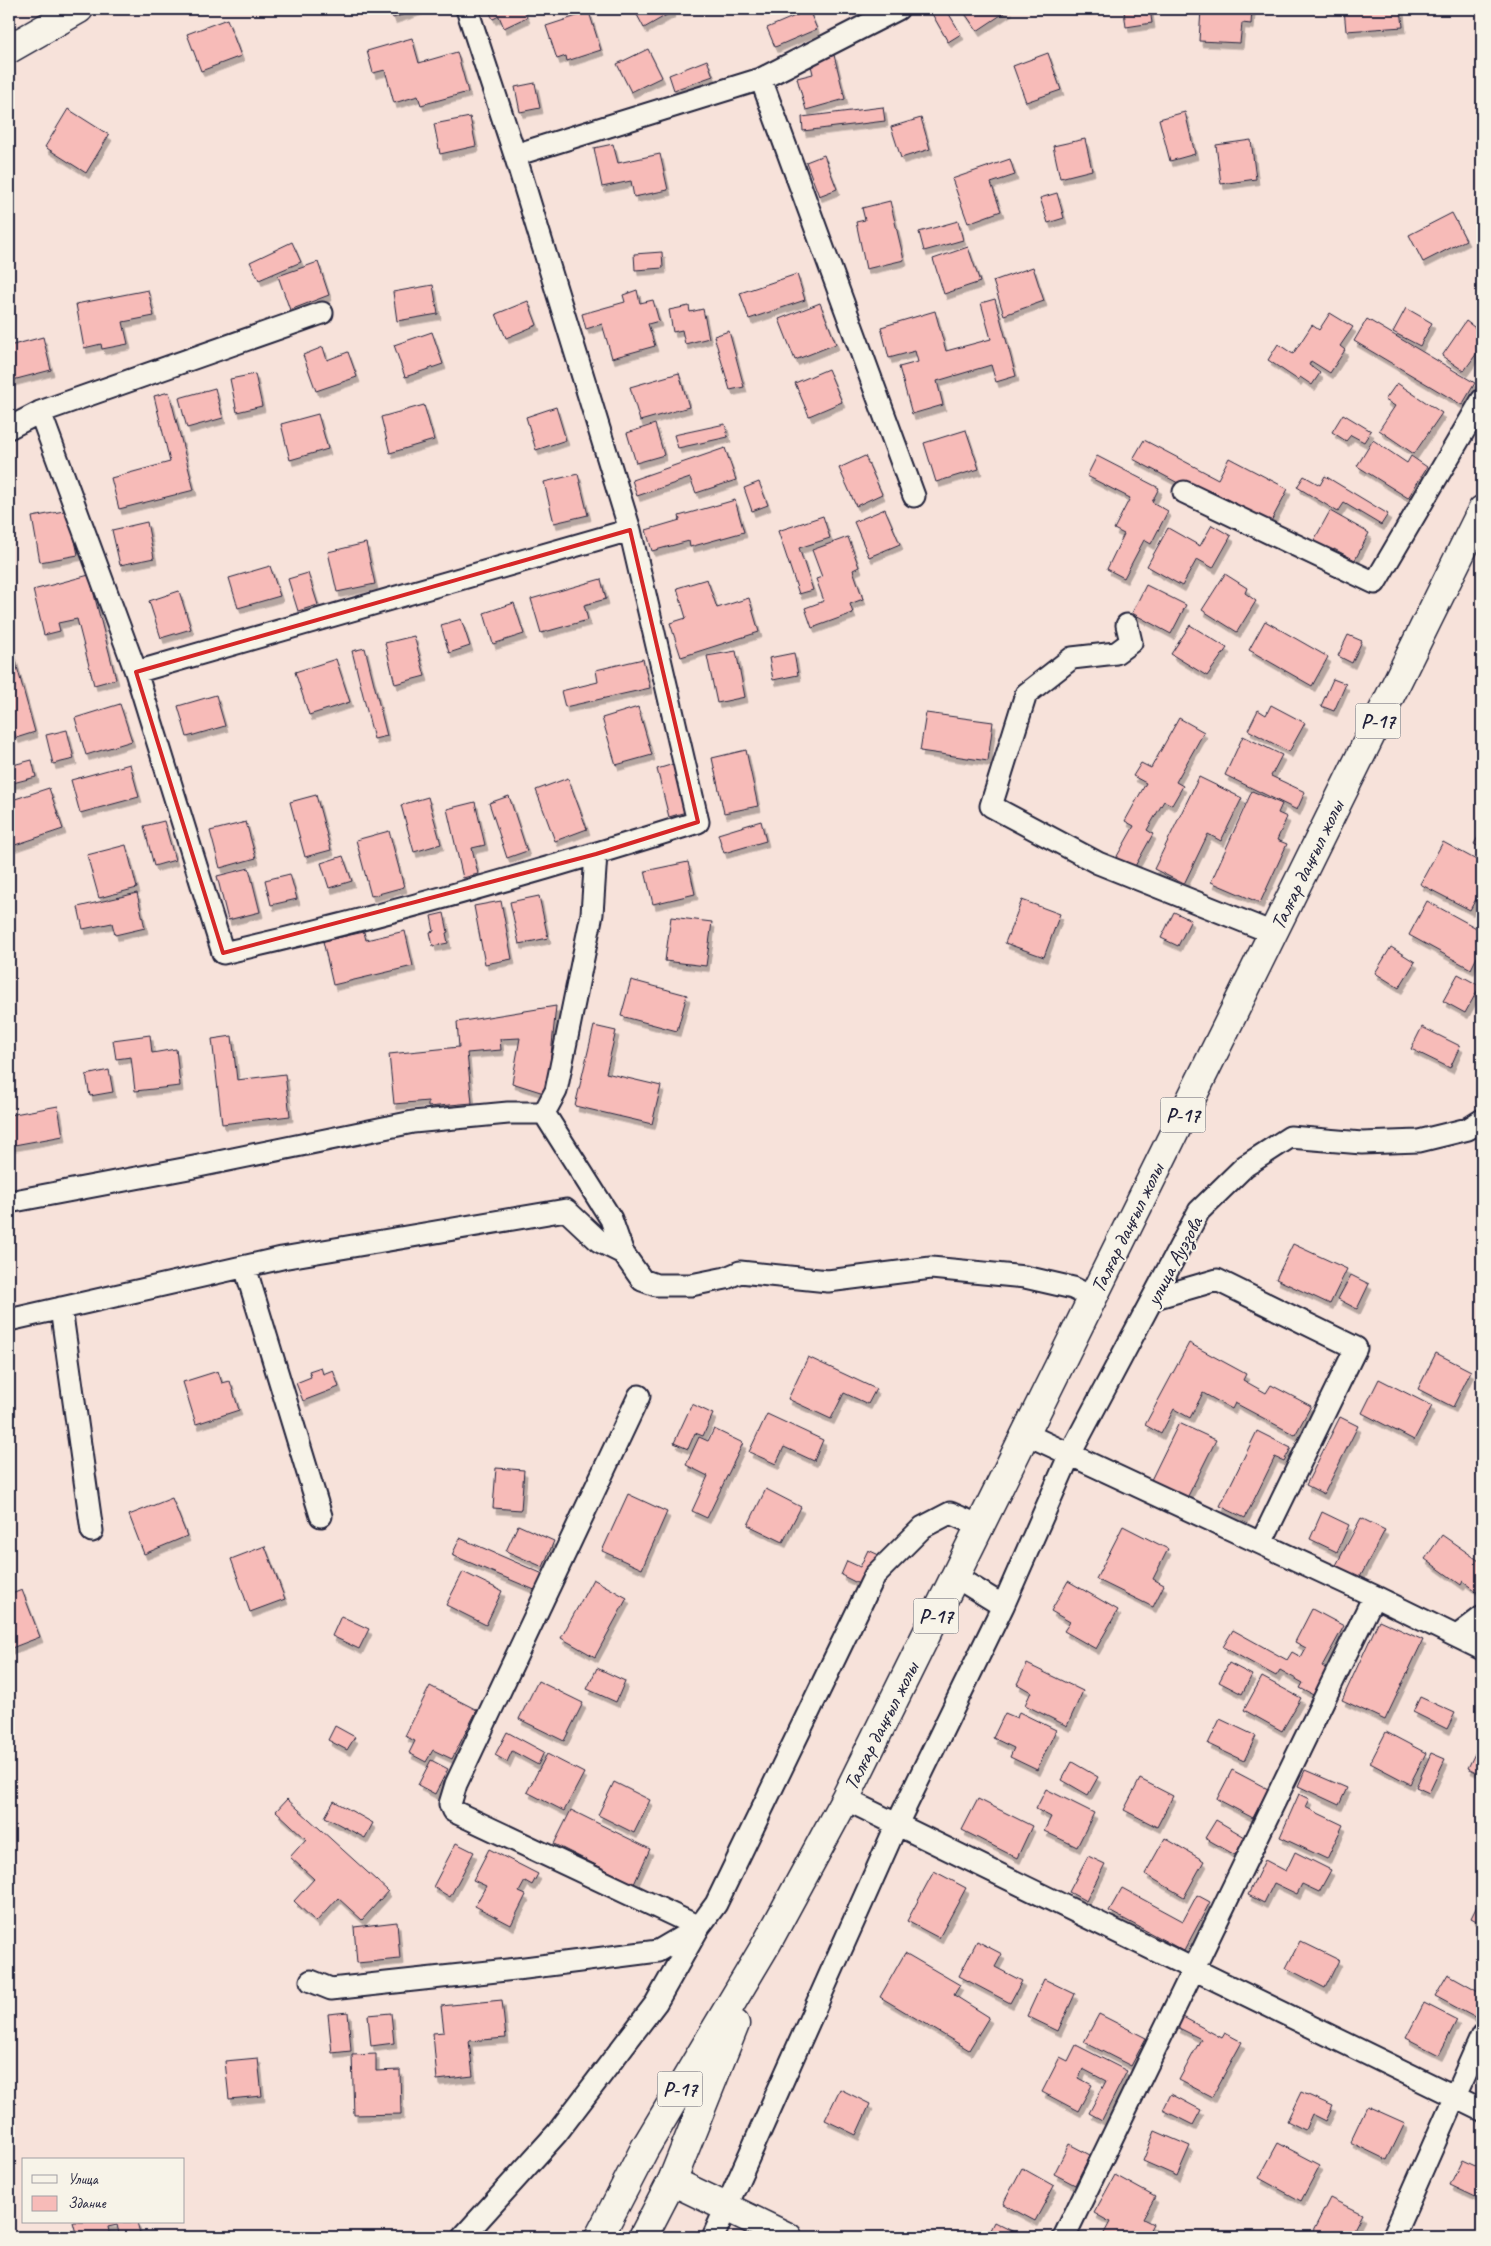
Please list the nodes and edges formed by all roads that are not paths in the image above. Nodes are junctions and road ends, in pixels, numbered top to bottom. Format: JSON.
{"nodes":[{"id":1,"x":79,"y":9,"type":"edge"},
{"id":2,"x":467,"y":9,"type":"edge"},
{"id":3,"x":898,"y":9,"type":"edge"},
{"id":4,"x":9,"y":49,"type":"edge"},
{"id":5,"x":762,"y":79,"type":"junction"},
{"id":6,"x":515,"y":155,"type":"junction"},
{"id":7,"x":322,"y":314,"type":"dead end"},
{"id":8,"x":1482,"y":400,"type":"edge"},
{"id":9,"x":40,"y":412,"type":"junction"},
{"id":10,"x":9,"y":428,"type":"edge"},
{"id":11,"x":1184,"y":492,"type":"dead end"},
{"id":12,"x":914,"y":496,"type":"dead end"},
{"id":13,"x":1482,"y":510,"type":"edge"},
{"id":14,"x":630,"y":530,"type":"junction"},
{"id":15,"x":1128,"y":625,"type":"dead end"},
{"id":16,"x":136,"y":672,"type":"junction"},
{"id":17,"x":596,"y":854,"type":"junction"},
{"id":18,"x":1273,"y":933,"type":"junction"},
{"id":19,"x":544,"y":1113,"type":"junction"},
{"id":20,"x":1482,"y":1120,"type":"edge"},
{"id":21,"x":9,"y":1202,"type":"edge"},
{"id":22,"x":623,"y":1253,"type":"junction"},
{"id":23,"x":245,"y":1267,"type":"junction"},
{"id":24,"x":1093,"y":1298,"type":"junction"},
{"id":25,"x":1155,"y":1298,"type":"junction"},
{"id":26,"x":61,"y":1308,"type":"junction"},
{"id":27,"x":9,"y":1320,"type":"edge"},
{"id":28,"x":639,"y":1396,"type":"dead end"},
{"id":29,"x":1026,"y":1434,"type":"junction"},
{"id":30,"x":1070,"y":1454,"type":"junction"},
{"id":31,"x":321,"y":1516,"type":"dead end"},
{"id":32,"x":980,"y":1526,"type":"junction"},
{"id":33,"x":92,"y":1531,"type":"dead end"},
{"id":34,"x":1261,"y":1543,"type":"junction"},
{"id":35,"x":956,"y":1577,"type":"junction"},
{"id":36,"x":1374,"y":1596,"type":"junction"},
{"id":37,"x":1003,"y":1606,"type":"junction"},
{"id":38,"x":1482,"y":1617,"type":"edge"},
{"id":39,"x":1456,"y":1636,"type":"junction"},
{"id":40,"x":1482,"y":1648,"type":"edge"},
{"id":41,"x":845,"y":1799,"type":"junction"},
{"id":42,"x":897,"y":1824,"type":"junction"},
{"id":43,"x":699,"y":1927,"type":"junction"},
{"id":44,"x":767,"y":1944,"type":"junction"},
{"id":45,"x":1192,"y":1969,"type":"junction"},
{"id":46,"x":311,"y":1981,"type":"dead end"},
{"id":47,"x":1482,"y":2035,"type":"edge"},
{"id":48,"x":1455,"y":2097,"type":"junction"},
{"id":49,"x":1482,"y":2110,"type":"edge"},
{"id":50,"x":672,"y":2181,"type":"junction"},
{"id":51,"x":727,"y":2208,"type":"junction"},
{"id":52,"x":463,"y":2237,"type":"edge"},
{"id":53,"x":599,"y":2237,"type":"edge"},
{"id":54,"x":644,"y":2237,"type":"edge"},
{"id":55,"x":713,"y":2237,"type":"edge"},
{"id":56,"x":788,"y":2237,"type":"edge"},
{"id":57,"x":1064,"y":2237,"type":"edge"},
{"id":58,"x":1394,"y":2237,"type":"edge"}],
"edges":[{"from":1,"to":4,"type":"main road"},
{"from":2,"to":6,"type":"street"},
{"from":3,"to":5,"type":"street"},
{"from":5,"to":6,"type":"street"},
{"from":5,"to":12,"type":"street"},
{"from":6,"to":14,"type":"street"},
{"from":7,"to":9,"type":"street"},
{"from":8,"to":11,"type":"street"},
{"from":9,"to":10,"type":"street"},
{"from":9,"to":16,"type":"street"},
{"from":13,"to":18,"type":"main road","name":"Талғар даңғыл жолы","number":"P-17"},
{"from":14,"to":16,"type":"street"},
{"from":14,"to":17,"type":"street"},
{"from":15,"to":18,"type":"street"},
{"from":16,"to":17,"type":"street"},
{"from":17,"to":19,"type":"street"},
{"from":18,"to":24,"type":"main road","name":"Талғар даңғыл жолы","number":"P-17"},
{"from":19,"to":21,"type":"street"},
{"from":19,"to":22,"type":"street"},
{"from":20,"to":25,"type":"street","name":"улица Ауэзова"},
{"from":22,"to":23,"type":"street"},
{"from":22,"to":24,"type":"street"},
{"from":23,"to":26,"type":"street"},
{"from":23,"to":31,"type":"street"},
{"from":24,"to":29,"type":"main road","name":"Талғар даңғыл жолы","number":"P-17"},
{"from":25,"to":30,"type":"street","name":"улица Ауэзова"},
{"from":25,"to":34,"type":"street"},
{"from":26,"to":27,"type":"street"},
{"from":26,"to":33,"type":"street"},
{"from":28,"to":43,"type":"street"},
{"from":29,"to":30,"type":"street"},
{"from":29,"to":32,"type":"main road","name":"Талғар даңғыл жолы","number":"P-17"},
{"from":30,"to":34,"type":"street"},
{"from":30,"to":37,"type":"street","name":"улица Ауэзова"},
{"from":32,"to":35,"type":"main road","name":"Талғар даңғыл жолы","number":"P-17"},
{"from":32,"to":43,"type":"street"},
{"from":34,"to":36,"type":"street"},
{"from":35,"to":37,"type":"street"},
{"from":35,"to":41,"type":"main road","name":"Талғар даңғыл жолы","number":"P-17"},
{"from":36,"to":39,"type":"street"},
{"from":36,"to":45,"type":"street"},
{"from":37,"to":42,"type":"street","name":"улица Ауэзова"},
{"from":38,"to":39,"type":"street"},
{"from":39,"to":40,"type":"street"},
{"from":41,"to":42,"type":"street"},
{"from":41,"to":44,"type":"main road","name":"Талғар даңғыл жолы","number":"P-17"},
{"from":42,"to":45,"type":"street"},
{"from":42,"to":51,"type":"street","name":"улица Ауэзова"},
{"from":43,"to":46,"type":"street"},
{"from":43,"to":52,"type":"street"},
{"from":44,"to":50,"type":"main road","name":"Талғар даңғыл жолы","number":"P-17"},
{"from":44,"to":53,"type":"main road","name":"Талғар даңғыл жолы","number":"P-17"},
{"from":45,"to":48,"type":"street"},
{"from":45,"to":57,"type":"street"},
{"from":47,"to":48,"type":"street"},
{"from":48,"to":49,"type":"street"},
{"from":48,"to":58,"type":"street"},
{"from":50,"to":51,"type":"main road"},
{"from":50,"to":54,"type":"main road","number":"P-17"},
{"from":51,"to":55,"type":"street","name":"улица Ауэзова"},
{"from":51,"to":56,"type":"main road"}]}
